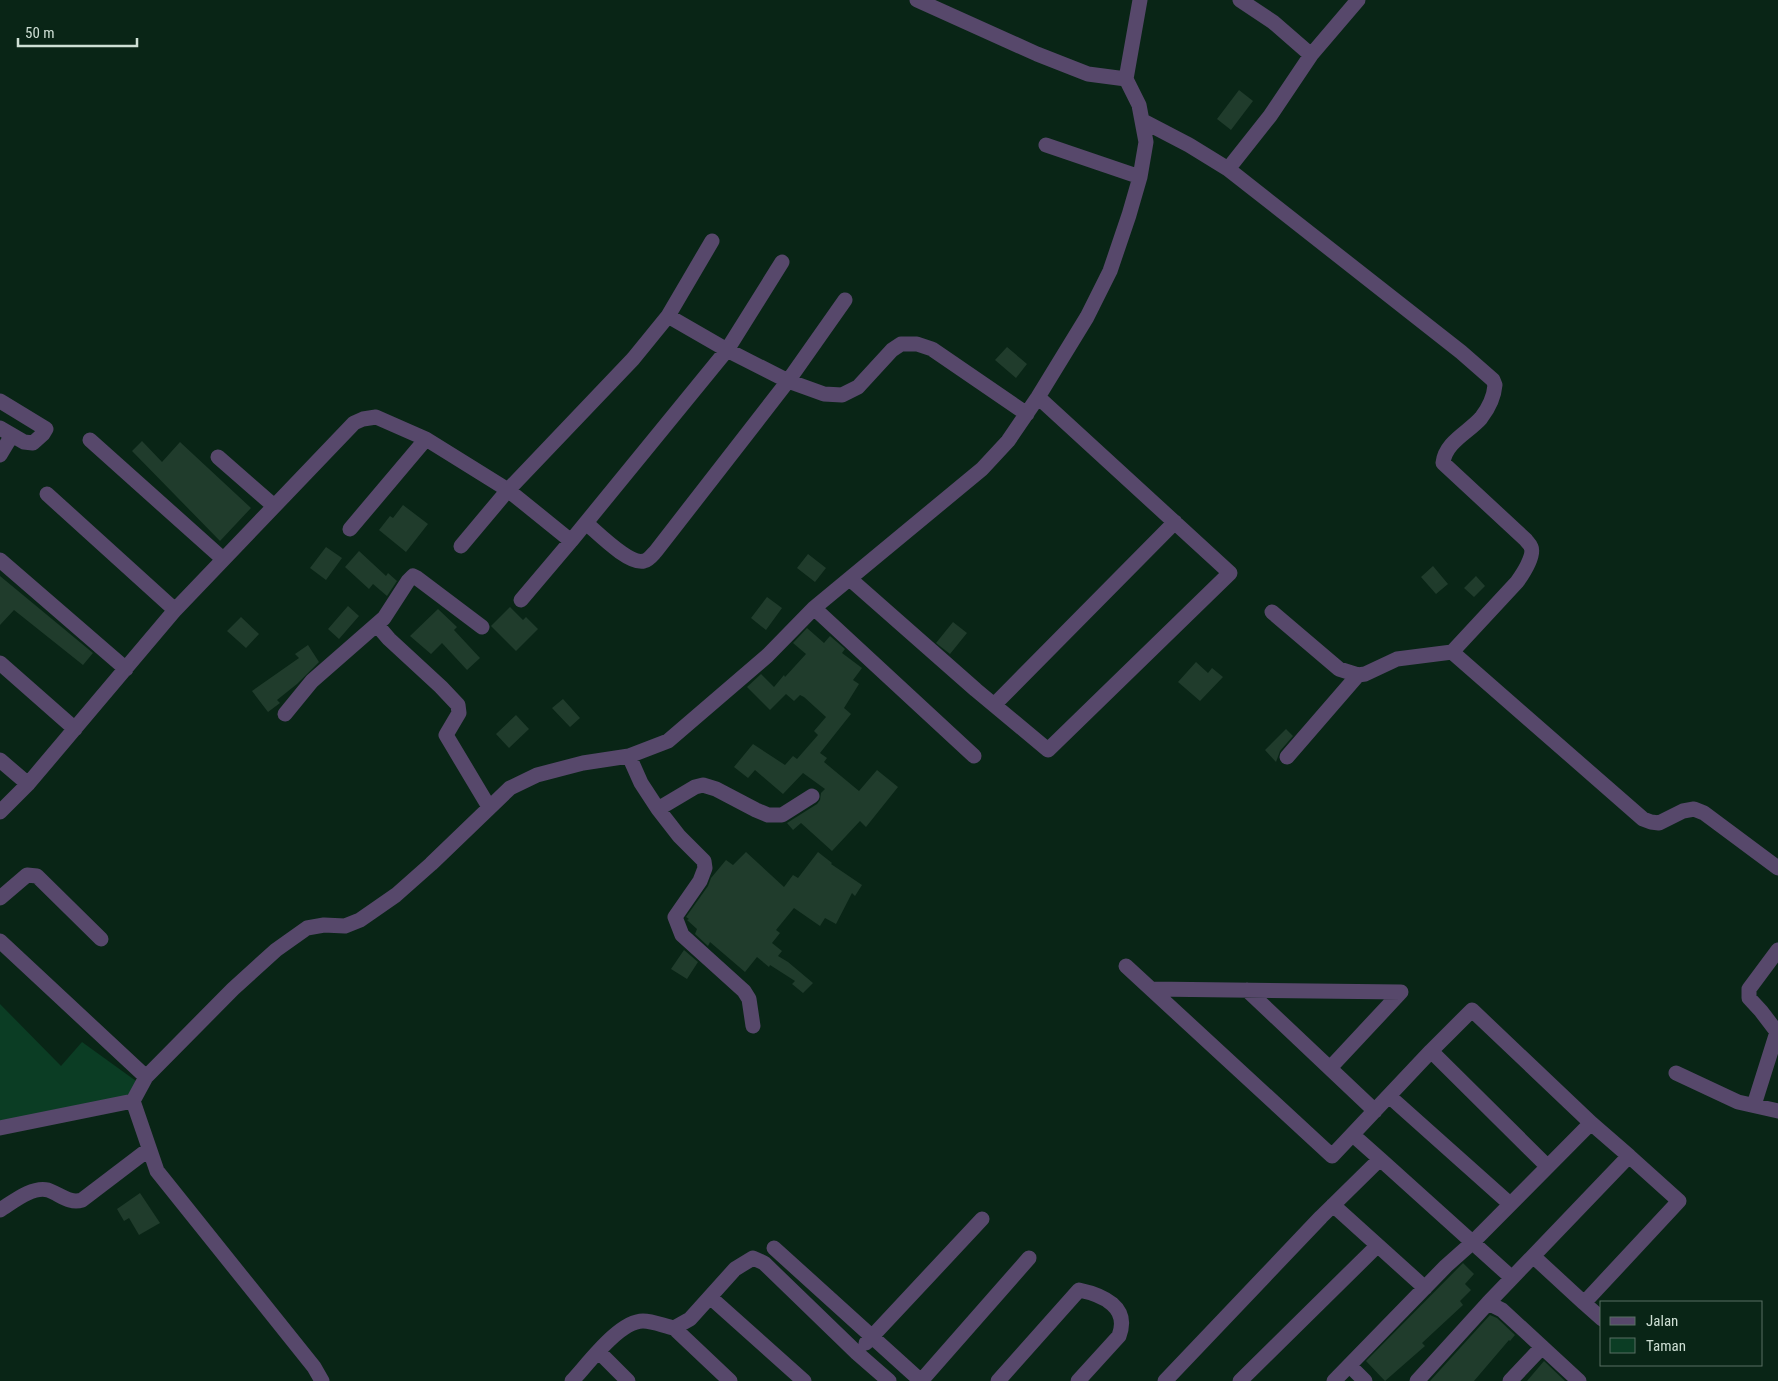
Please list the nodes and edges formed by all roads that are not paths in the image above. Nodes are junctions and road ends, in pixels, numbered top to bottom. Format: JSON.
{"nodes":[{"id":1,"x":917,"y":0,"type":"edge"},
{"id":2,"x":1140,"y":0,"type":"edge"},
{"id":3,"x":1240,"y":0,"type":"edge"},
{"id":4,"x":1358,"y":0,"type":"edge"},
{"id":5,"x":1311,"y":55,"type":"junction"},
{"id":6,"x":1126,"y":79,"type":"junction"},
{"id":7,"x":1143,"y":121,"type":"junction"},
{"id":8,"x":1046,"y":145,"type":"dead end"},
{"id":9,"x":1228,"y":169,"type":"junction"},
{"id":10,"x":1140,"y":177,"type":"junction"},
{"id":11,"x":712,"y":241,"type":"dead end"},
{"id":12,"x":782,"y":262,"type":"dead end"},
{"id":13,"x":845,"y":300,"type":"dead end"},
{"id":14,"x":668,"y":316,"type":"junction"},
{"id":15,"x":727,"y":350,"type":"junction"},
{"id":16,"x":788,"y":381,"type":"junction"},
{"id":17,"x":1038,"y":397,"type":"junction"},
{"id":18,"x":0,"y":401,"type":"edge"},
{"id":19,"x":1027,"y":414,"type":"junction"},
{"id":20,"x":6,"y":431,"type":"edge"},
{"id":21,"x":426,"y":439,"type":"junction"},
{"id":22,"x":90,"y":440,"type":"dead end"},
{"id":23,"x":0,"y":455,"type":"edge"},
{"id":24,"x":218,"y":457,"type":"dead end"},
{"id":25,"x":508,"y":490,"type":"junction"},
{"id":26,"x":47,"y":494,"type":"dead end"},
{"id":27,"x":274,"y":506,"type":"junction"},
{"id":28,"x":1175,"y":522,"type":"junction"},
{"id":29,"x":586,"y":523,"type":"junction"},
{"id":30,"x":350,"y":529,"type":"dead end"},
{"id":31,"x":571,"y":541,"type":"junction"},
{"id":32,"x":461,"y":546,"type":"dead end"},
{"id":33,"x":223,"y":559,"type":"junction"},
{"id":34,"x":0,"y":560,"type":"edge"},
{"id":35,"x":850,"y":579,"type":"junction"},
{"id":36,"x":521,"y":600,"type":"dead end"},
{"id":37,"x":814,"y":608,"type":"junction"},
{"id":38,"x":175,"y":610,"type":"junction"},
{"id":39,"x":1272,"y":612,"type":"dead end"},
{"id":40,"x":377,"y":624,"type":"junction"},
{"id":41,"x":482,"y":627,"type":"dead end"},
{"id":42,"x":1452,"y":652,"type":"junction"},
{"id":43,"x":0,"y":663,"type":"edge"},
{"id":44,"x":126,"y":669,"type":"junction"},
{"id":45,"x":1358,"y":674,"type":"junction"},
{"id":46,"x":994,"y":705,"type":"junction"},
{"id":47,"x":285,"y":714,"type":"dead end"},
{"id":48,"x":75,"y":729,"type":"junction"},
{"id":49,"x":629,"y":756,"type":"junction"},
{"id":50,"x":974,"y":756,"type":"dead end"},
{"id":51,"x":1287,"y":757,"type":"dead end"},
{"id":52,"x":0,"y":760,"type":"edge"},
{"id":53,"x":28,"y":784,"type":"junction"},
{"id":54,"x":812,"y":796,"type":"dead end"},
{"id":55,"x":489,"y":807,"type":"junction"},
{"id":56,"x":658,"y":809,"type":"junction"},
{"id":57,"x":0,"y":812,"type":"edge"},
{"id":58,"x":1778,"y":868,"type":"edge"},
{"id":59,"x":0,"y":898,"type":"edge"},
{"id":60,"x":101,"y":939,"type":"dead end"},
{"id":61,"x":0,"y":941,"type":"edge"},
{"id":62,"x":1778,"y":950,"type":"edge"},
{"id":63,"x":1126,"y":966,"type":"dead end"},
{"id":64,"x":1151,"y":989,"type":"junction"},
{"id":65,"x":1247,"y":990,"type":"junction"},
{"id":66,"x":753,"y":1026,"type":"dead end"},
{"id":67,"x":1430,"y":1051,"type":"junction"},
{"id":68,"x":1330,"y":1068,"type":"junction"},
{"id":69,"x":1676,"y":1073,"type":"dead end"},
{"id":70,"x":146,"y":1077,"type":"junction"},
{"id":71,"x":1389,"y":1096,"type":"junction"},
{"id":72,"x":133,"y":1101,"type":"junction"},
{"id":73,"x":1754,"y":1106,"type":"junction"},
{"id":74,"x":1375,"y":1111,"type":"junction"},
{"id":75,"x":1778,"y":1111,"type":"edge"},
{"id":76,"x":1591,"y":1123,"type":"junction"},
{"id":77,"x":0,"y":1128,"type":"edge"},
{"id":78,"x":1353,"y":1135,"type":"junction"},
{"id":79,"x":149,"y":1149,"type":"junction"},
{"id":80,"x":1629,"y":1156,"type":"junction"},
{"id":81,"x":1380,"y":1159,"type":"junction"},
{"id":82,"x":1548,"y":1166,"type":"junction"},
{"id":83,"x":1510,"y":1204,"type":"junction"},
{"id":84,"x":1333,"y":1206,"type":"junction"},
{"id":85,"x":0,"y":1210,"type":"edge"},
{"id":86,"x":982,"y":1219,"type":"dead end"},
{"id":87,"x":1473,"y":1242,"type":"junction"},
{"id":88,"x":1377,"y":1246,"type":"junction"},
{"id":89,"x":774,"y":1248,"type":"dead end"},
{"id":90,"x":1533,"y":1256,"type":"junction"},
{"id":91,"x":1029,"y":1258,"type":"dead end"},
{"id":92,"x":1512,"y":1278,"type":"junction"},
{"id":93,"x":1425,"y":1288,"type":"junction"},
{"id":94,"x":710,"y":1297,"type":"junction"},
{"id":95,"x":1488,"y":1303,"type":"junction"},
{"id":96,"x":1584,"y":1303,"type":"junction"},
{"id":97,"x":1600,"y":1318,"type":"edge"},
{"id":98,"x":674,"y":1328,"type":"junction"},
{"id":99,"x":872,"y":1337,"type":"junction"},
{"id":100,"x":1542,"y":1347,"type":"junction"},
{"id":101,"x":599,"y":1352,"type":"junction"},
{"id":102,"x":856,"y":1353,"type":"junction"},
{"id":103,"x":1350,"y":1366,"type":"junction"},
{"id":104,"x":322,"y":1381,"type":"edge"},
{"id":105,"x":572,"y":1381,"type":"edge"},
{"id":106,"x":628,"y":1381,"type":"edge"},
{"id":107,"x":730,"y":1381,"type":"edge"},
{"id":108,"x":804,"y":1381,"type":"edge"},
{"id":109,"x":889,"y":1381,"type":"edge"},
{"id":110,"x":998,"y":1381,"type":"edge"},
{"id":111,"x":1078,"y":1381,"type":"edge"},
{"id":112,"x":1165,"y":1381,"type":"edge"},
{"id":113,"x":1240,"y":1381,"type":"edge"},
{"id":114,"x":1334,"y":1381,"type":"edge"},
{"id":115,"x":1365,"y":1381,"type":"edge"},
{"id":116,"x":1417,"y":1381,"type":"edge"},
{"id":117,"x":1510,"y":1381,"type":"edge"},
{"id":118,"x":1579,"y":1381,"type":"edge"}],
"edges":[{"from":1,"to":6,"type":"street"},
{"from":2,"to":6,"type":"street"},
{"from":3,"to":5,"type":"street"},
{"from":4,"to":5,"type":"street"},
{"from":5,"to":9,"type":"street"},
{"from":6,"to":7,"type":"street"},
{"from":7,"to":9,"type":"street"},
{"from":7,"to":10,"type":"street"},
{"from":8,"to":10,"type":"street"},
{"from":9,"to":42,"type":"street"},
{"from":10,"to":17,"type":"street"},
{"from":11,"to":14,"type":"street"},
{"from":12,"to":15,"type":"street"},
{"from":13,"to":16,"type":"street"},
{"from":14,"to":15,"type":"street"},
{"from":14,"to":25,"type":"street"},
{"from":15,"to":16,"type":"street"},
{"from":15,"to":29,"type":"street"},
{"from":16,"to":19,"type":"street"},
{"from":16,"to":29,"type":"street"},
{"from":17,"to":19,"type":"street"},
{"from":17,"to":28,"type":"street"},
{"from":18,"to":20,"type":"street"},
{"from":19,"to":35,"type":"street"},
{"from":20,"to":23,"type":"street"},
{"from":21,"to":25,"type":"street"},
{"from":21,"to":27,"type":"street"},
{"from":21,"to":30,"type":"street"},
{"from":22,"to":33,"type":"street"},
{"from":24,"to":27,"type":"street"},
{"from":25,"to":31,"type":"street"},
{"from":25,"to":32,"type":"street"},
{"from":26,"to":38,"type":"street"},
{"from":27,"to":33,"type":"street"},
{"from":28,"to":46,"type":"street"},
{"from":28,"to":46,"type":"street"},
{"from":29,"to":31,"type":"street"},
{"from":31,"to":36,"type":"street"},
{"from":33,"to":38,"type":"street"},
{"from":34,"to":44,"type":"street"},
{"from":35,"to":37,"type":"street"},
{"from":35,"to":46,"type":"street"},
{"from":37,"to":49,"type":"street"},
{"from":37,"to":50,"type":"street"},
{"from":38,"to":44,"type":"street"},
{"from":39,"to":45,"type":"street"},
{"from":40,"to":41,"type":"street"},
{"from":40,"to":47,"type":"street"},
{"from":40,"to":55,"type":"street"},
{"from":42,"to":45,"type":"street"},
{"from":42,"to":58,"type":"street"},
{"from":43,"to":48,"type":"street"},
{"from":44,"to":48,"type":"street"},
{"from":45,"to":51,"type":"street"},
{"from":48,"to":53,"type":"street"},
{"from":49,"to":55,"type":"street"},
{"from":49,"to":56,"type":"street"},
{"from":52,"to":53,"type":"street"},
{"from":53,"to":57,"type":"street"},
{"from":54,"to":56,"type":"street"},
{"from":55,"to":70,"type":"street"},
{"from":56,"to":66,"type":"street"},
{"from":59,"to":60,"type":"street"},
{"from":61,"to":70,"type":"street"},
{"from":62,"to":73,"type":"street"},
{"from":63,"to":64,"type":"street"},
{"from":64,"to":65,"type":"street"},
{"from":64,"to":78,"type":"street"},
{"from":65,"to":68,"type":"street"},
{"from":65,"to":68,"type":"street"},
{"from":67,"to":71,"type":"street"},
{"from":67,"to":76,"type":"street"},
{"from":67,"to":82,"type":"street"},
{"from":68,"to":74,"type":"street"},
{"from":69,"to":73,"type":"street"},
{"from":70,"to":72,"type":"street"},
{"from":71,"to":74,"type":"street"},
{"from":71,"to":83,"type":"street"},
{"from":72,"to":77,"type":"street"},
{"from":72,"to":79,"type":"street"},
{"from":73,"to":75,"type":"street"},
{"from":74,"to":78,"type":"street"},
{"from":76,"to":80,"type":"street"},
{"from":76,"to":82,"type":"street"},
{"from":78,"to":81,"type":"street"},
{"from":79,"to":85,"type":"street"},
{"from":79,"to":104,"type":"street"},
{"from":80,"to":90,"type":"street"},
{"from":80,"to":96,"type":"street"},
{"from":81,"to":84,"type":"street"},
{"from":81,"to":87,"type":"street"},
{"from":82,"to":83,"type":"street"},
{"from":83,"to":87,"type":"street"},
{"from":84,"to":88,"type":"street"},
{"from":84,"to":112,"type":"street"},
{"from":86,"to":99,"type":"street"},
{"from":87,"to":92,"type":"street"},
{"from":87,"to":93,"type":"street"},
{"from":88,"to":93,"type":"street"},
{"from":88,"to":113,"type":"street"},
{"from":89,"to":99,"type":"street"},
{"from":90,"to":92,"type":"street"},
{"from":90,"to":96,"type":"street"},
{"from":91,"to":99,"type":"street"},
{"from":92,"to":95,"type":"street"},
{"from":93,"to":103,"type":"street"},
{"from":94,"to":98,"type":"street"},
{"from":94,"to":102,"type":"street"},
{"from":94,"to":108,"type":"street"},
{"from":95,"to":100,"type":"street"},
{"from":95,"to":116,"type":"street"},
{"from":96,"to":97,"type":"street"},
{"from":98,"to":101,"type":"street"},
{"from":98,"to":107,"type":"street"},
{"from":99,"to":102,"type":"street"},
{"from":100,"to":117,"type":"street"},
{"from":100,"to":118,"type":"street"},
{"from":101,"to":105,"type":"street"},
{"from":101,"to":106,"type":"street"},
{"from":102,"to":109,"type":"street"},
{"from":103,"to":114,"type":"street"},
{"from":103,"to":115,"type":"street"},
{"from":110,"to":111,"type":"street"}]}
